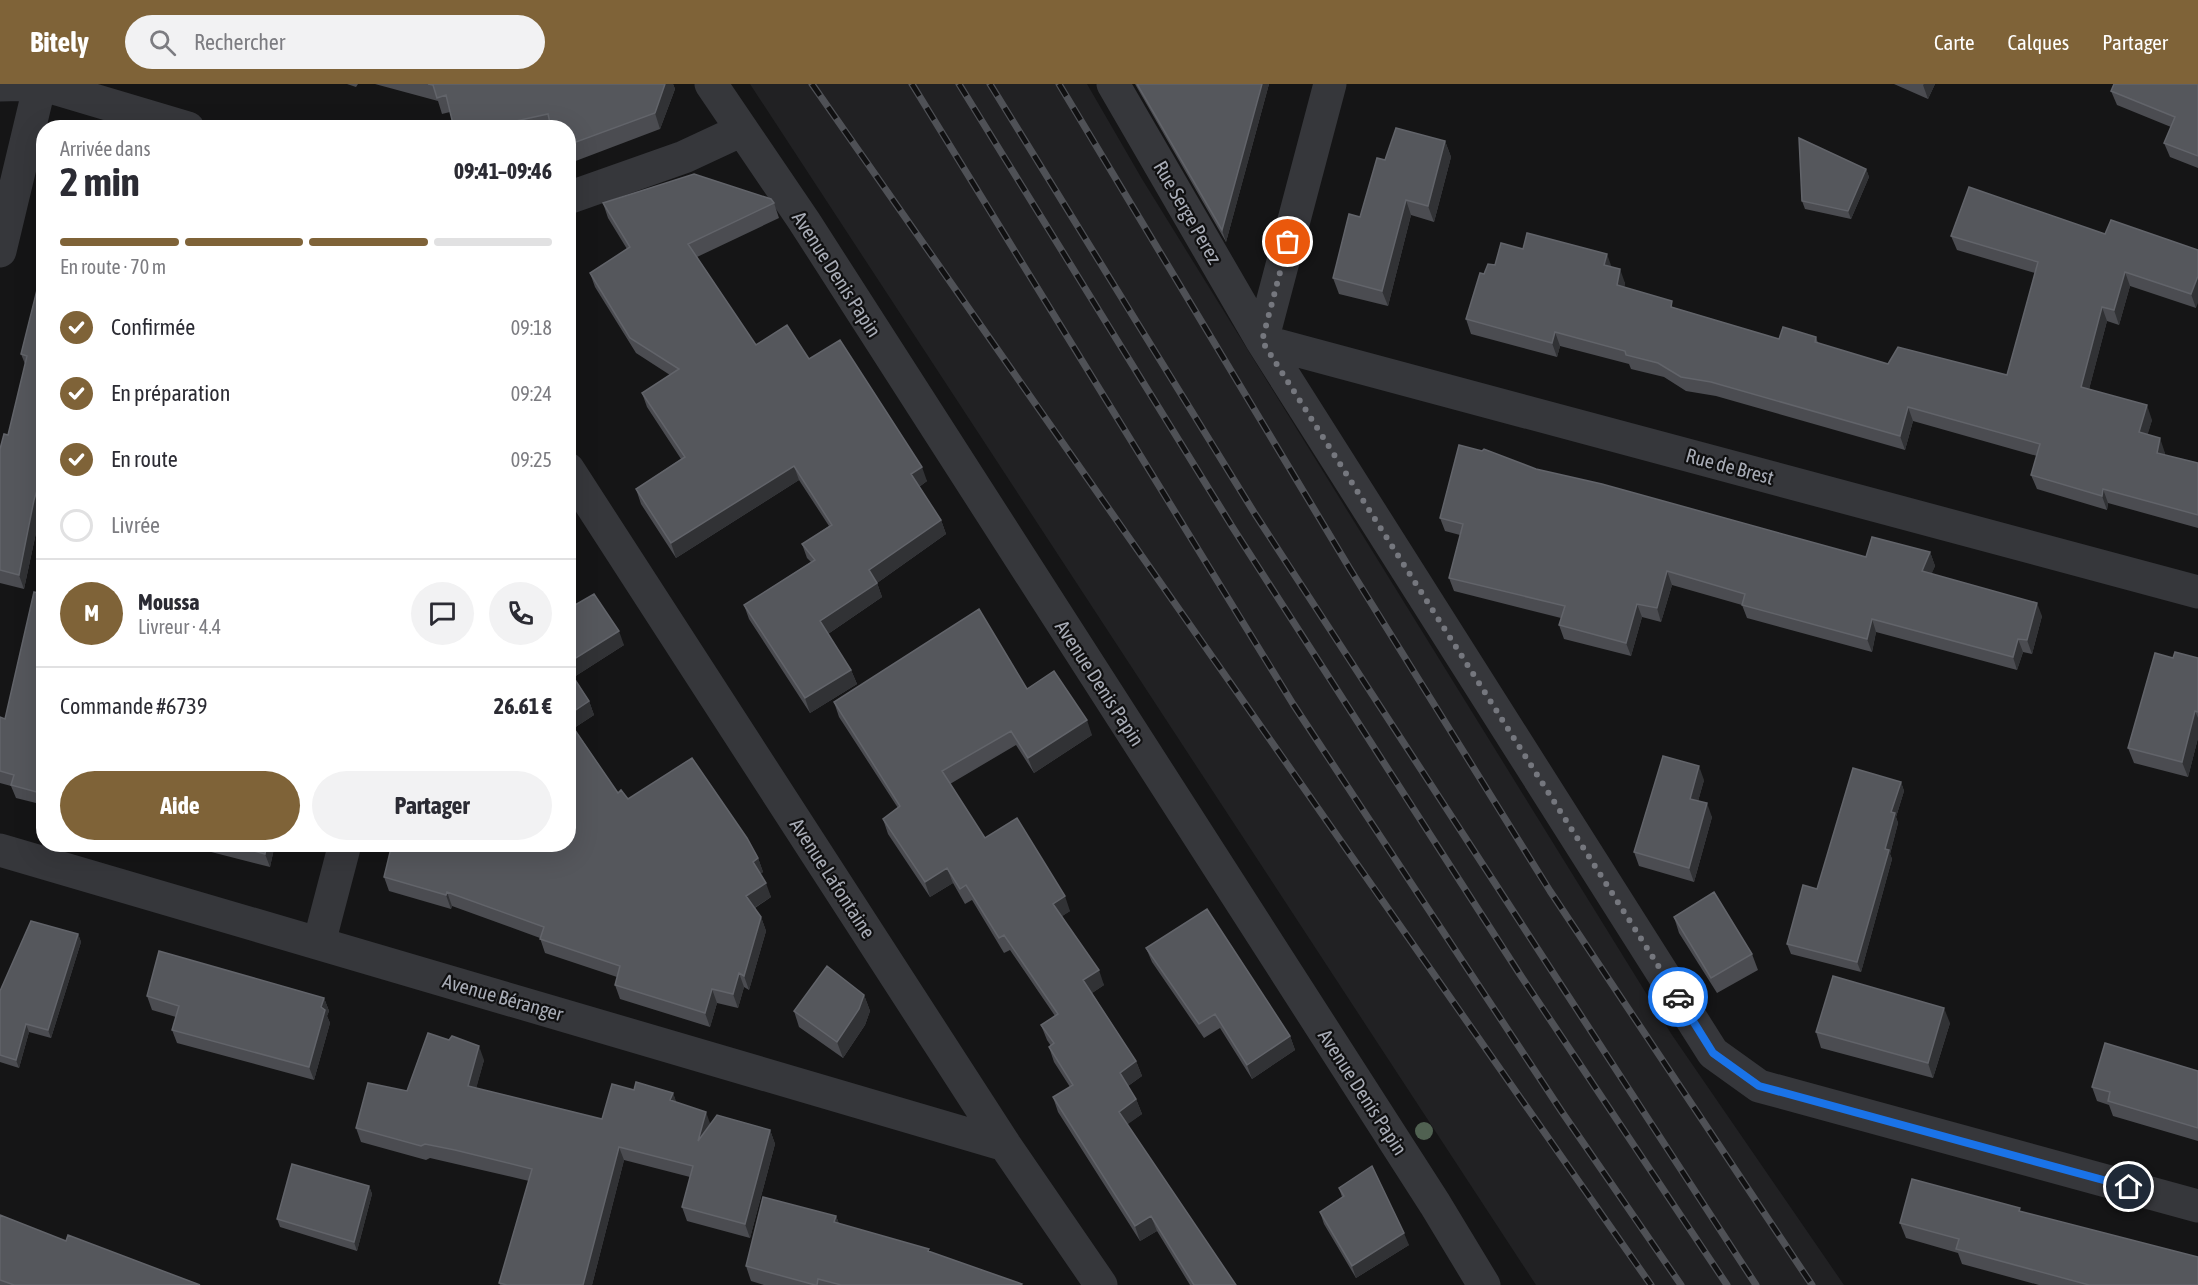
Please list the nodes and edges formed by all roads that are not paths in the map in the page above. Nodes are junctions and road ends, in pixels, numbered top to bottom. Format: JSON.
{"nodes":[{"id":1,"x":40,"y":84,"type":"edge"},
{"id":2,"x":711,"y":84,"type":"edge"},
{"id":3,"x":1113,"y":84,"type":"edge"},
{"id":4,"x":1329,"y":84,"type":"edge"},
{"id":5,"x":0,"y":86,"type":"edge"},
{"id":6,"x":161,"y":120,"type":"edge"},
{"id":7,"x":742,"y":130,"type":"junction"},
{"id":8,"x":576,"y":195,"type":"edge"},
{"id":9,"x":0,"y":251,"type":"edge"},
{"id":10,"x":1262,"y":341,"type":"junction"},
{"id":11,"x":576,"y":481,"type":"edge"},
{"id":12,"x":2198,"y":592,"type":"edge"},
{"id":13,"x":0,"y":850,"type":"edge"},
{"id":14,"x":343,"y":852,"type":"edge"},
{"id":15,"x":319,"y":943,"type":"junction"},
{"id":16,"x":1005,"y":1145,"type":"junction"},
{"id":17,"x":2198,"y":1206,"type":"edge"},
{"id":18,"x":1101,"y":1285,"type":"edge"},
{"id":19,"x":1484,"y":1285,"type":"edge"}],
"edges":[{"from":1,"to":5,"type":"street"},
{"from":1,"to":6,"type":"street"},
{"from":1,"to":9,"type":"street"},
{"from":2,"to":7,"type":"street","name":"Avenue Denis Papin"},
{"from":3,"to":10,"type":"street","name":"Rue Serge Perez"},
{"from":4,"to":10,"type":"street"},
{"from":7,"to":8,"type":"street"},
{"from":7,"to":19,"type":"street","name":"Avenue Denis Papin"},
{"from":10,"to":12,"type":"street","name":"Rue de Brest"},
{"from":10,"to":17,"type":"street","name":"Rue Serge Perez"},
{"from":11,"to":16,"type":"street","name":"Avenue Lafontaine"},
{"from":13,"to":15,"type":"street","name":"Avenue Béranger"},
{"from":14,"to":15,"type":"street"},
{"from":15,"to":16,"type":"street","name":"Avenue Béranger"},
{"from":16,"to":18,"type":"street","name":"Avenue Lafontaine"}]}
